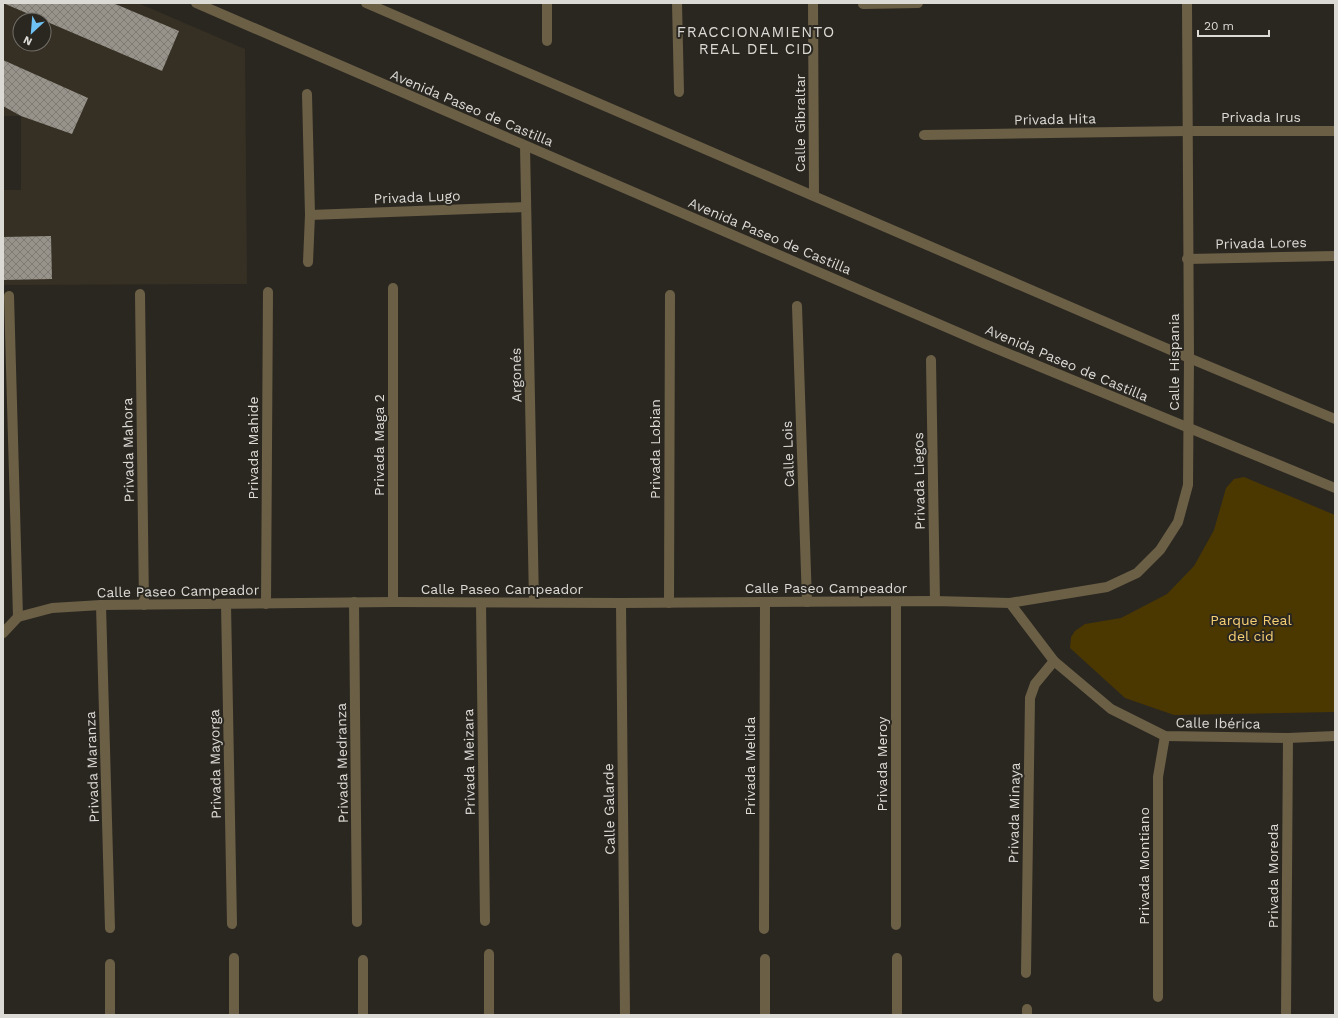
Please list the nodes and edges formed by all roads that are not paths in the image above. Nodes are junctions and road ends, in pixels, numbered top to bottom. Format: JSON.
{"nodes":[{"id":1,"x":196,"y":3,"type":"edge"},
{"id":2,"x":366,"y":3,"type":"edge"},
{"id":3,"x":547,"y":3,"type":"edge"},
{"id":4,"x":677,"y":3,"type":"edge"},
{"id":5,"x":813,"y":3,"type":"edge"},
{"id":6,"x":918,"y":3,"type":"edge"},
{"id":7,"x":1187,"y":3,"type":"edge"},
{"id":8,"x":863,"y":4,"type":"dead end"},
{"id":9,"x":547,"y":41,"type":"dead end"},
{"id":10,"x":679,"y":92,"type":"dead end"},
{"id":11,"x":307,"y":94,"type":"dead end"},
{"id":12,"x":1187,"y":131,"type":"junction"},
{"id":13,"x":1335,"y":131,"type":"edge"},
{"id":14,"x":924,"y":135,"type":"dead end"},
{"id":15,"x":525,"y":146,"type":"junction"},
{"id":16,"x":814,"y":196,"type":"junction"},
{"id":17,"x":526,"y":207,"type":"junction"},
{"id":18,"x":310,"y":215,"type":"junction"},
{"id":19,"x":1335,"y":256,"type":"edge"},
{"id":20,"x":1187,"y":259,"type":"junction"},
{"id":21,"x":308,"y":262,"type":"dead end"},
{"id":22,"x":393,"y":288,"type":"dead end"},
{"id":23,"x":268,"y":292,"type":"dead end"},
{"id":24,"x":140,"y":294,"type":"dead end"},
{"id":25,"x":670,"y":295,"type":"dead end"},
{"id":26,"x":9,"y":296,"type":"dead end"},
{"id":27,"x":797,"y":306,"type":"dead end"},
{"id":28,"x":1189,"y":358,"type":"junction"},
{"id":29,"x":932,"y":360,"type":"dead end"},
{"id":30,"x":1335,"y":419,"type":"edge"},
{"id":31,"x":1189,"y":429,"type":"junction"},
{"id":32,"x":1335,"y":488,"type":"edge"},
{"id":33,"x":935,"y":601,"type":"junction"},
{"id":34,"x":354,"y":602,"type":"junction"},
{"id":35,"x":393,"y":602,"type":"junction"},
{"id":36,"x":534,"y":602,"type":"junction"},
{"id":37,"x":765,"y":602,"type":"junction"},
{"id":38,"x":807,"y":602,"type":"junction"},
{"id":39,"x":896,"y":602,"type":"junction"},
{"id":40,"x":481,"y":603,"type":"junction"},
{"id":41,"x":621,"y":603,"type":"junction"},
{"id":42,"x":668,"y":603,"type":"junction"},
{"id":43,"x":1010,"y":603,"type":"junction"},
{"id":44,"x":226,"y":604,"type":"junction"},
{"id":45,"x":266,"y":604,"type":"junction"},
{"id":46,"x":101,"y":605,"type":"junction"},
{"id":47,"x":144,"y":605,"type":"junction"},
{"id":48,"x":18,"y":617,"type":"junction"},
{"id":49,"x":3,"y":632,"type":"edge"},
{"id":50,"x":1054,"y":661,"type":"junction"},
{"id":51,"x":1165,"y":736,"type":"junction"},
{"id":52,"x":1335,"y":736,"type":"edge"},
{"id":53,"x":1288,"y":738,"type":"junction"},
{"id":54,"x":485,"y":921,"type":"dead end"},
{"id":55,"x":357,"y":922,"type":"dead end"},
{"id":56,"x":232,"y":924,"type":"dead end"},
{"id":57,"x":896,"y":925,"type":"dead end"},
{"id":58,"x":110,"y":928,"type":"dead end"},
{"id":59,"x":764,"y":929,"type":"dead end"},
{"id":60,"x":489,"y":954,"type":"dead end"},
{"id":61,"x":234,"y":958,"type":"dead end"},
{"id":62,"x":764,"y":958,"type":"dead end"},
{"id":63,"x":897,"y":958,"type":"dead end"},
{"id":64,"x":363,"y":960,"type":"dead end"},
{"id":65,"x":110,"y":964,"type":"dead end"},
{"id":66,"x":1026,"y":973,"type":"dead end"},
{"id":67,"x":1158,"y":997,"type":"dead end"},
{"id":68,"x":110,"y":1015,"type":"edge"},
{"id":69,"x":234,"y":1015,"type":"edge"},
{"id":70,"x":363,"y":1015,"type":"edge"},
{"id":71,"x":489,"y":1015,"type":"edge"},
{"id":72,"x":625,"y":1015,"type":"edge"},
{"id":73,"x":765,"y":1015,"type":"edge"},
{"id":74,"x":897,"y":1015,"type":"edge"},
{"id":75,"x":1286,"y":1015,"type":"edge"}],
"edges":[{"from":1,"to":15,"type":"street","name":"Avenida Paseo de Castilla"},
{"from":2,"to":16,"type":"street"},
{"from":3,"to":9,"type":"street"},
{"from":4,"to":10,"type":"street"},
{"from":5,"to":16,"type":"street","name":"Calle Gibraltar"},
{"from":6,"to":8,"type":"street"},
{"from":7,"to":12,"type":"street","name":"Calle Hispania"},
{"from":11,"to":18,"type":"street"},
{"from":12,"to":13,"type":"street","name":"Privada Irus"},
{"from":12,"to":14,"type":"street","name":"Privada Hita"},
{"from":12,"to":20,"type":"street","name":"Calle Hispania"},
{"from":15,"to":17,"type":"street","name":"Argonés"},
{"from":15,"to":31,"type":"street","name":"Avenida Paseo de Castilla"},
{"from":16,"to":28,"type":"street"},
{"from":17,"to":18,"type":"street","name":"Privada Lugo"},
{"from":17,"to":36,"type":"street","name":"Argonés"},
{"from":18,"to":21,"type":"street"},
{"from":19,"to":20,"type":"street","name":"Privada Lores"},
{"from":20,"to":28,"type":"street","name":"Calle Hispania"},
{"from":22,"to":35,"type":"street","name":"Privada Maga 2"},
{"from":23,"to":45,"type":"street","name":"Privada Mahide"},
{"from":24,"to":47,"type":"street","name":"Privada Mahora"},
{"from":25,"to":42,"type":"street","name":"Privada Lobian"},
{"from":26,"to":48,"type":"street"},
{"from":27,"to":38,"type":"street","name":"Calle Lois"},
{"from":28,"to":30,"type":"street"},
{"from":28,"to":31,"type":"street","name":"Calle Hispania"},
{"from":29,"to":33,"type":"street","name":"Privada Liegos"},
{"from":31,"to":32,"type":"street","name":"Avenida Paseo de Castilla"},
{"from":31,"to":43,"type":"street","name":"Calle Hispania"},
{"from":33,"to":39,"type":"street","name":"Calle Paseo Campeador"},
{"from":33,"to":43,"type":"street","name":"Calle Paseo Campeador"},
{"from":34,"to":35,"type":"street","name":"Calle Paseo Campeador"},
{"from":34,"to":45,"type":"street","name":"Calle Paseo Campeador"},
{"from":34,"to":55,"type":"street","name":"Privada Medranza"},
{"from":35,"to":40,"type":"street","name":"Calle Paseo Campeador"},
{"from":36,"to":40,"type":"street","name":"Calle Paseo Campeador"},
{"from":36,"to":41,"type":"street","name":"Calle Paseo Campeador"},
{"from":37,"to":38,"type":"street","name":"Calle Paseo Campeador"},
{"from":37,"to":42,"type":"street","name":"Calle Paseo Campeador"},
{"from":37,"to":59,"type":"street","name":"Privada Melida"},
{"from":38,"to":39,"type":"street","name":"Calle Paseo Campeador"},
{"from":39,"to":57,"type":"street","name":"Privada Meroy"},
{"from":40,"to":54,"type":"street","name":"Privada Meizara"},
{"from":41,"to":42,"type":"street","name":"Calle Paseo Campeador"},
{"from":41,"to":72,"type":"street","name":"Calle Galarde"},
{"from":43,"to":50,"type":"street","name":"Calle Ibérica"},
{"from":44,"to":45,"type":"street","name":"Calle Paseo Campeador"},
{"from":44,"to":47,"type":"street","name":"Calle Paseo Campeador"},
{"from":44,"to":56,"type":"street","name":"Privada Mayorga"},
{"from":46,"to":47,"type":"street","name":"Calle Paseo Campeador"},
{"from":46,"to":48,"type":"street","name":"Calle Paseo Campeador"},
{"from":46,"to":58,"type":"street","name":"Privada Maranza"},
{"from":48,"to":49,"type":"street"},
{"from":50,"to":51,"type":"street","name":"Calle Ibérica"},
{"from":50,"to":66,"type":"street","name":"Privada Minaya"},
{"from":51,"to":53,"type":"street","name":"Calle Ibérica"},
{"from":51,"to":67,"type":"street","name":"Privada Montiano"},
{"from":52,"to":53,"type":"street","name":"Calle Ibérica"},
{"from":53,"to":75,"type":"street","name":"Privada Moreda"},
{"from":60,"to":71,"type":"street"},
{"from":61,"to":69,"type":"street"},
{"from":62,"to":73,"type":"street"},
{"from":63,"to":74,"type":"street"},
{"from":64,"to":70,"type":"street"},
{"from":65,"to":68,"type":"street"}]}
